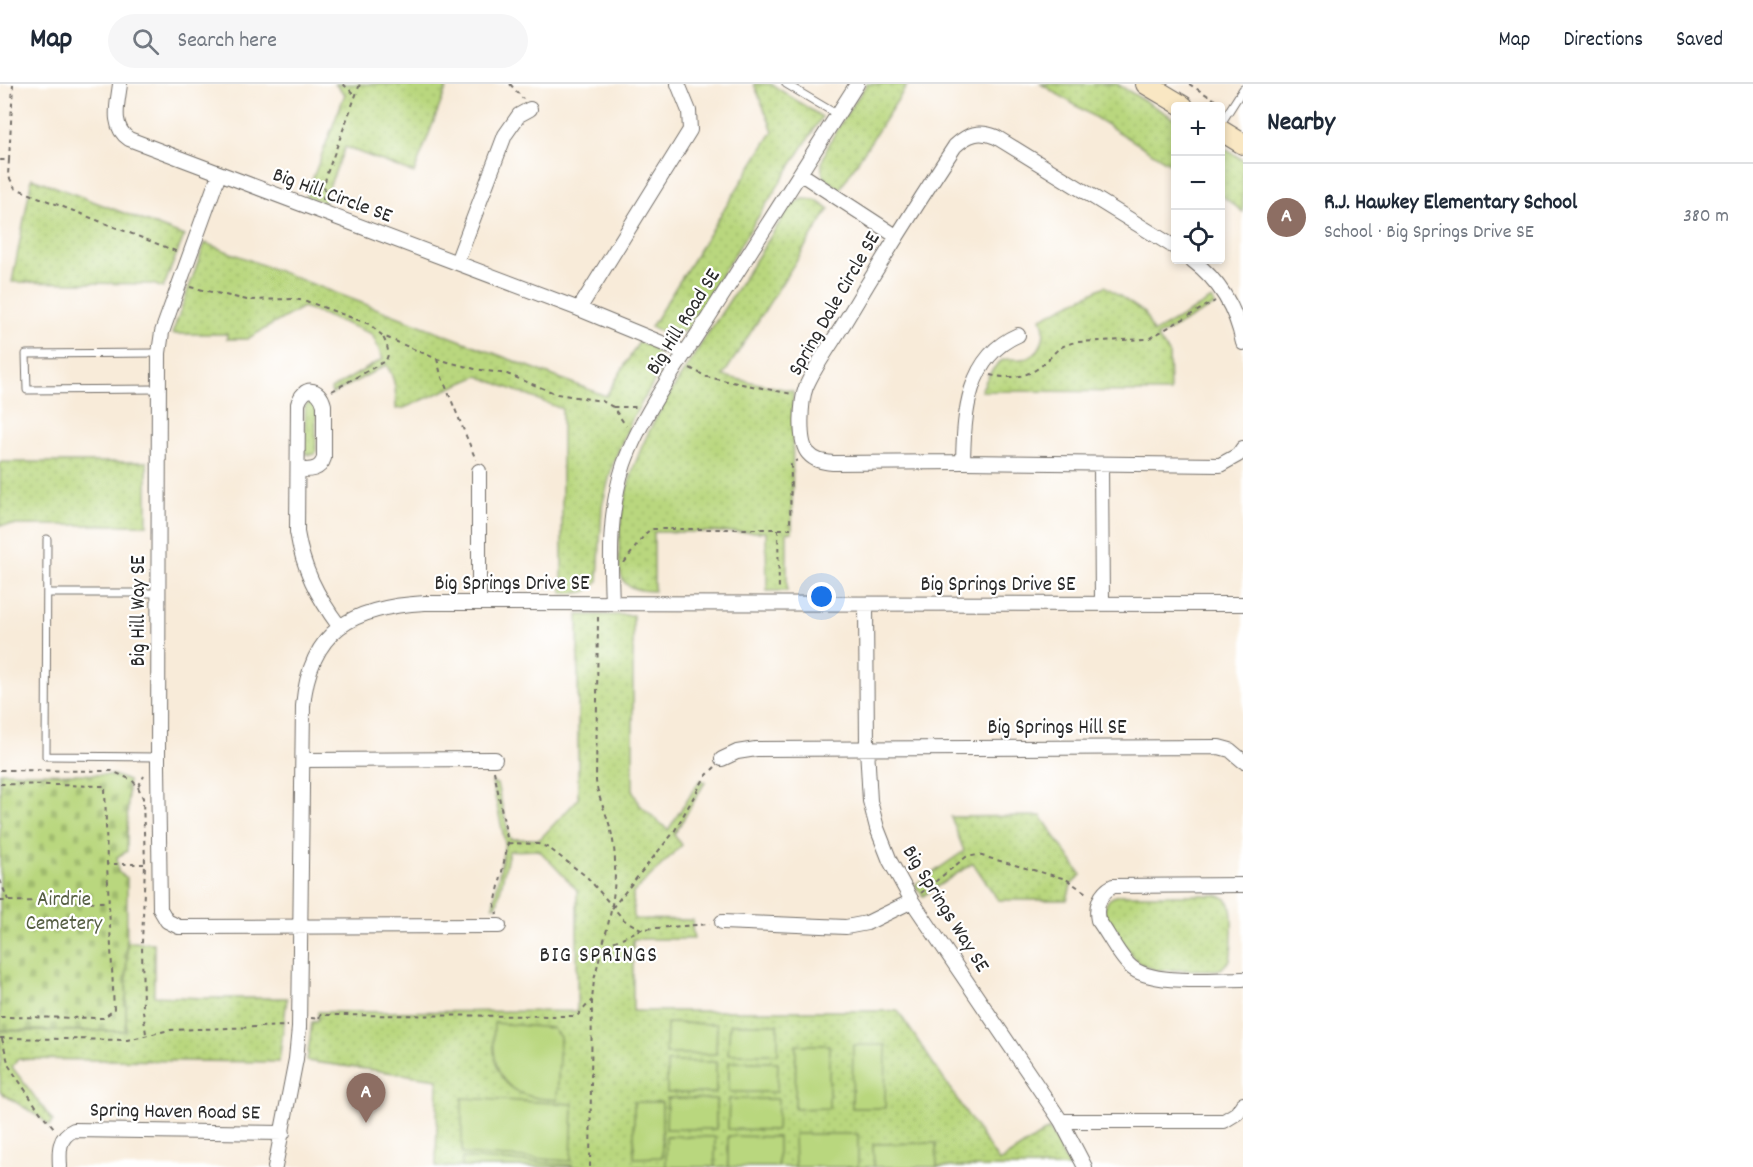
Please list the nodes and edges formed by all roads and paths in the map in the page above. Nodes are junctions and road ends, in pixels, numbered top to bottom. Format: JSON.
{"nodes":[{"id":1,"x":13,"y":84,"type":"edge"},
{"id":2,"x":120,"y":84,"type":"edge"},
{"id":3,"x":343,"y":84,"type":"edge"},
{"id":4,"x":360,"y":84,"type":"edge"},
{"id":5,"x":510,"y":84,"type":"edge"},
{"id":6,"x":678,"y":84,"type":"edge"},
{"id":7,"x":786,"y":84,"type":"edge"},
{"id":8,"x":857,"y":84,"type":"edge"},
{"id":9,"x":1146,"y":84,"type":"edge"},
{"id":10,"x":1189,"y":84,"type":"edge"},
{"id":11,"x":1243,"y":89,"type":"edge"},
{"id":12,"x":356,"y":96,"type":"junction"},
{"id":13,"x":1176,"y":102,"type":"edge"},
{"id":14,"x":530,"y":109,"type":"joint"},
{"id":15,"x":1230,"y":110,"type":"junction"},
{"id":16,"x":837,"y":116,"type":"junction"},
{"id":17,"x":1225,"y":120,"type":"edge"},
{"id":18,"x":1225,"y":131,"type":"edge"},
{"id":19,"x":1243,"y":144,"type":"edge"},
{"id":20,"x":0,"y":160,"type":"edge"},
{"id":21,"x":9,"y":160,"type":"junction"},
{"id":22,"x":219,"y":174,"type":"junction"},
{"id":23,"x":801,"y":174,"type":"junction"},
{"id":24,"x":321,"y":212,"type":"junction"},
{"id":25,"x":896,"y":236,"type":"junction"},
{"id":26,"x":1171,"y":245,"type":"edge"},
{"id":27,"x":189,"y":256,"type":"junction"},
{"id":28,"x":457,"y":262,"type":"junction"},
{"id":29,"x":1197,"y":264,"type":"edge"},
{"id":30,"x":179,"y":283,"type":"junction"},
{"id":31,"x":1226,"y":295,"type":"junction"},
{"id":32,"x":579,"y":309,"type":"junction"},
{"id":33,"x":1018,"y":335,"type":"dead end"},
{"id":34,"x":383,"y":336,"type":"junction"},
{"id":35,"x":1243,"y":343,"type":"edge"},
{"id":36,"x":159,"y":353,"type":"junction"},
{"id":37,"x":683,"y":358,"type":"junction"},
{"id":38,"x":437,"y":359,"type":"junction"},
{"id":39,"x":979,"y":371,"type":"junction"},
{"id":40,"x":158,"y":389,"type":"junction"},
{"id":41,"x":804,"y":396,"type":"junction"},
{"id":42,"x":322,"y":398,"type":"junction"},
{"id":43,"x":613,"y":406,"type":"junction"},
{"id":44,"x":653,"y":407,"type":"junction"},
{"id":45,"x":635,"y":439,"type":"junction"},
{"id":46,"x":1243,"y":448,"type":"edge"},
{"id":47,"x":807,"y":452,"type":"junction"},
{"id":48,"x":963,"y":462,"type":"junction"},
{"id":49,"x":1101,"y":464,"type":"junction"},
{"id":50,"x":298,"y":470,"type":"junction"},
{"id":51,"x":479,"y":471,"type":"joint"},
{"id":52,"x":778,"y":529,"type":"junction"},
{"id":53,"x":47,"y":539,"type":"dead end"},
{"id":54,"x":619,"y":570,"type":"dead end"},
{"id":55,"x":47,"y":593,"type":"junction"},
{"id":56,"x":158,"y":593,"type":"junction"},
{"id":57,"x":480,"y":603,"type":"junction"},
{"id":58,"x":612,"y":603,"type":"junction"},
{"id":59,"x":779,"y":604,"type":"junction"},
{"id":60,"x":1102,"y":604,"type":"junction"},
{"id":61,"x":1243,"y":604,"type":"edge"},
{"id":62,"x":866,"y":605,"type":"junction"},
{"id":63,"x":598,"y":617,"type":"dead end"},
{"id":64,"x":339,"y":626,"type":"junction"},
{"id":65,"x":867,"y":747,"type":"junction"},
{"id":66,"x":495,"y":759,"type":"joint"},
{"id":67,"x":722,"y":759,"type":"joint"},
{"id":68,"x":303,"y":760,"type":"junction"},
{"id":69,"x":158,"y":761,"type":"junction"},
{"id":70,"x":1243,"y":761,"type":"edge"},
{"id":71,"x":0,"y":770,"type":"edge"},
{"id":72,"x":0,"y":784,"type":"edge"},
{"id":73,"x":138,"y":787,"type":"junction"},
{"id":74,"x":508,"y":843,"type":"junction"},
{"id":75,"x":107,"y":864,"type":"junction"},
{"id":76,"x":152,"y":864,"type":"junction"},
{"id":77,"x":0,"y":880,"type":"edge"},
{"id":78,"x":1243,"y":885,"type":"edge"},
{"id":79,"x":0,"y":901,"type":"edge"},
{"id":80,"x":8,"y":901,"type":"junction"},
{"id":81,"x":912,"y":901,"type":"junction"},
{"id":82,"x":109,"y":902,"type":"junction"},
{"id":83,"x":1099,"y":902,"type":"junction"},
{"id":84,"x":612,"y":908,"type":"junction"},
{"id":85,"x":723,"y":922,"type":"joint"},
{"id":86,"x":500,"y":926,"type":"joint"},
{"id":87,"x":301,"y":927,"type":"junction"},
{"id":88,"x":642,"y":929,"type":"junction"},
{"id":89,"x":602,"y":947,"type":"junction"},
{"id":90,"x":1243,"y":980,"type":"edge"},
{"id":91,"x":592,"y":1000,"type":"junction"},
{"id":92,"x":0,"y":1017,"type":"edge"},
{"id":93,"x":299,"y":1023,"type":"junction"},
{"id":94,"x":146,"y":1034,"type":"junction"},
{"id":95,"x":1,"y":1039,"type":"edge"},
{"id":96,"x":1243,"y":1104,"type":"edge"},
{"id":97,"x":1061,"y":1121,"type":"junction"},
{"id":98,"x":283,"y":1132,"type":"junction"},
{"id":99,"x":64,"y":1136,"type":"junction"},
{"id":100,"x":60,"y":1167,"type":"edge"},
{"id":101,"x":275,"y":1167,"type":"edge"},
{"id":102,"x":590,"y":1167,"type":"edge"},
{"id":103,"x":1085,"y":1167,"type":"edge"}],
"edges":[{"from":1,"to":21,"type":"path"},
{"from":2,"to":22,"type":"street","name":"Big Hill Circle SE"},
{"from":3,"to":12,"type":"path"},
{"from":4,"to":12,"type":"path"},
{"from":5,"to":14,"type":"path"},
{"from":6,"to":32,"type":"street"},
{"from":7,"to":16,"type":"lane"},
{"from":8,"to":16,"type":"street","name":"Big Hill Road SE"},
{"from":9,"to":13,"type":"main road"},
{"from":10,"to":15,"type":"path"},
{"from":11,"to":15,"type":"lane"},
{"from":12,"to":24,"type":"path"},
{"from":14,"to":28,"type":"street"},
{"from":15,"to":17,"type":"lane"},
{"from":16,"to":23,"type":"street","name":"Big Hill Road SE"},
{"from":18,"to":19,"type":"main road"},
{"from":20,"to":21,"type":"path"},
{"from":21,"to":27,"type":"path"},
{"from":22,"to":24,"type":"street","name":"Big Hill Circle SE"},
{"from":22,"to":27,"type":"street","name":"Big Hill Way SE"},
{"from":23,"to":25,"type":"street"},
{"from":23,"to":37,"type":"street","name":"Big Hill Road SE"},
{"from":24,"to":28,"type":"street","name":"Big Hill Circle SE"},
{"from":25,"to":26,"type":"street","name":"Spring Dale Circle SE"},
{"from":25,"to":41,"type":"street","name":"Spring Dale Circle SE"},
{"from":27,"to":30,"type":"street","name":"Big Hill Way SE"},
{"from":28,"to":32,"type":"street","name":"Big Hill Circle SE"},
{"from":29,"to":31,"type":"street"},
{"from":30,"to":34,"type":"path"},
{"from":30,"to":36,"type":"street","name":"Big Hill Way SE"},
{"from":31,"to":35,"type":"street"},
{"from":31,"to":39,"type":"path"},
{"from":32,"to":37,"type":"street","name":"Big Hill Circle SE"},
{"from":33,"to":39,"type":"street"},
{"from":34,"to":38,"type":"path"},
{"from":34,"to":42,"type":"path"},
{"from":36,"to":40,"type":"street","name":"Big Hill Way SE"},
{"from":36,"to":40,"type":"lane"},
{"from":37,"to":41,"type":"path"},
{"from":37,"to":44,"type":"street","name":"Big Hill Road SE"},
{"from":38,"to":43,"type":"path"},
{"from":38,"to":51,"type":"path"},
{"from":39,"to":48,"type":"street"},
{"from":40,"to":56,"type":"street","name":"Big Hill Way SE"},
{"from":41,"to":47,"type":"street","name":"Spring Dale Circle SE"},
{"from":42,"to":50,"type":"street"},
{"from":42,"to":50,"type":"street"},
{"from":43,"to":44,"type":"path"},
{"from":43,"to":45,"type":"path"},
{"from":44,"to":45,"type":"street","name":"Big Hill Road SE"},
{"from":45,"to":58,"type":"street","name":"Big Hill Road SE"},
{"from":46,"to":49,"type":"street"},
{"from":47,"to":48,"type":"street"},
{"from":47,"to":52,"type":"path"},
{"from":48,"to":49,"type":"street"},
{"from":49,"to":60,"type":"street"},
{"from":50,"to":64,"type":"street"},
{"from":51,"to":57,"type":"street"},
{"from":52,"to":54,"type":"path"},
{"from":52,"to":59,"type":"path"},
{"from":53,"to":55,"type":"lane"},
{"from":55,"to":56,"type":"lane"},
{"from":55,"to":69,"type":"lane"},
{"from":56,"to":69,"type":"street","name":"Big Hill Way SE"},
{"from":57,"to":58,"type":"street","name":"Big Springs Drive SE"},
{"from":57,"to":64,"type":"street","name":"Big Springs Drive SE"},
{"from":58,"to":59,"type":"street","name":"Big Springs Drive SE"},
{"from":59,"to":62,"type":"street","name":"Big Springs Drive SE"},
{"from":60,"to":61,"type":"street","name":"Big Springs Drive SE"},
{"from":60,"to":62,"type":"street","name":"Big Springs Drive SE"},
{"from":62,"to":65,"type":"street","name":"Big Springs Way SE"},
{"from":63,"to":84,"type":"path"},
{"from":64,"to":68,"type":"street","name":"Big Springs Drive SE"},
{"from":65,"to":67,"type":"street","name":"Big Springs Hill SE"},
{"from":65,"to":70,"type":"street","name":"Big Springs Hill SE"},
{"from":65,"to":81,"type":"street","name":"Big Springs Way SE"},
{"from":66,"to":68,"type":"street"},
{"from":66,"to":74,"type":"path"},
{"from":67,"to":84,"type":"path"},
{"from":68,"to":87,"type":"street","name":"Big Springs Drive SE"},
{"from":69,"to":73,"type":"path"},
{"from":69,"to":76,"type":"street","name":"Big Hill Way SE"},
{"from":71,"to":73,"type":"path"},
{"from":72,"to":75,"type":"path"},
{"from":73,"to":76,"type":"path"},
{"from":74,"to":84,"type":"path"},
{"from":74,"to":86,"type":"path"},
{"from":75,"to":76,"type":"path"},
{"from":75,"to":82,"type":"path"},
{"from":76,"to":87,"type":"street","name":"Big Hill Way SE"},
{"from":76,"to":94,"type":"path"},
{"from":77,"to":80,"type":"path"},
{"from":78,"to":83,"type":"street"},
{"from":79,"to":80,"type":"path"},
{"from":80,"to":82,"type":"path"},
{"from":81,"to":83,"type":"path"},
{"from":81,"to":85,"type":"street"},
{"from":81,"to":97,"type":"street","name":"Big Springs Way SE"},
{"from":82,"to":92,"type":"path"},
{"from":83,"to":90,"type":"street"},
{"from":84,"to":88,"type":"path"},
{"from":84,"to":89,"type":"path"},
{"from":85,"to":88,"type":"path"},
{"from":86,"to":87,"type":"street"},
{"from":87,"to":93,"type":"street","name":"Big Springs Drive SE"},
{"from":88,"to":89,"type":"path"},
{"from":89,"to":91,"type":"path"},
{"from":91,"to":93,"type":"path"},
{"from":91,"to":102,"type":"path"},
{"from":93,"to":94,"type":"path"},
{"from":93,"to":98,"type":"street","name":"Big Springs Drive SE"},
{"from":94,"to":95,"type":"path"},
{"from":95,"to":99,"type":"path"},
{"from":96,"to":97,"type":"street"},
{"from":97,"to":103,"type":"street","name":"Big Springs Way SE"},
{"from":98,"to":99,"type":"street","name":"Spring Haven Road SE"},
{"from":98,"to":101,"type":"street","name":"Big Springs Drive SE"},
{"from":99,"to":100,"type":"street","name":"Spring Haven Road SE"}]}
